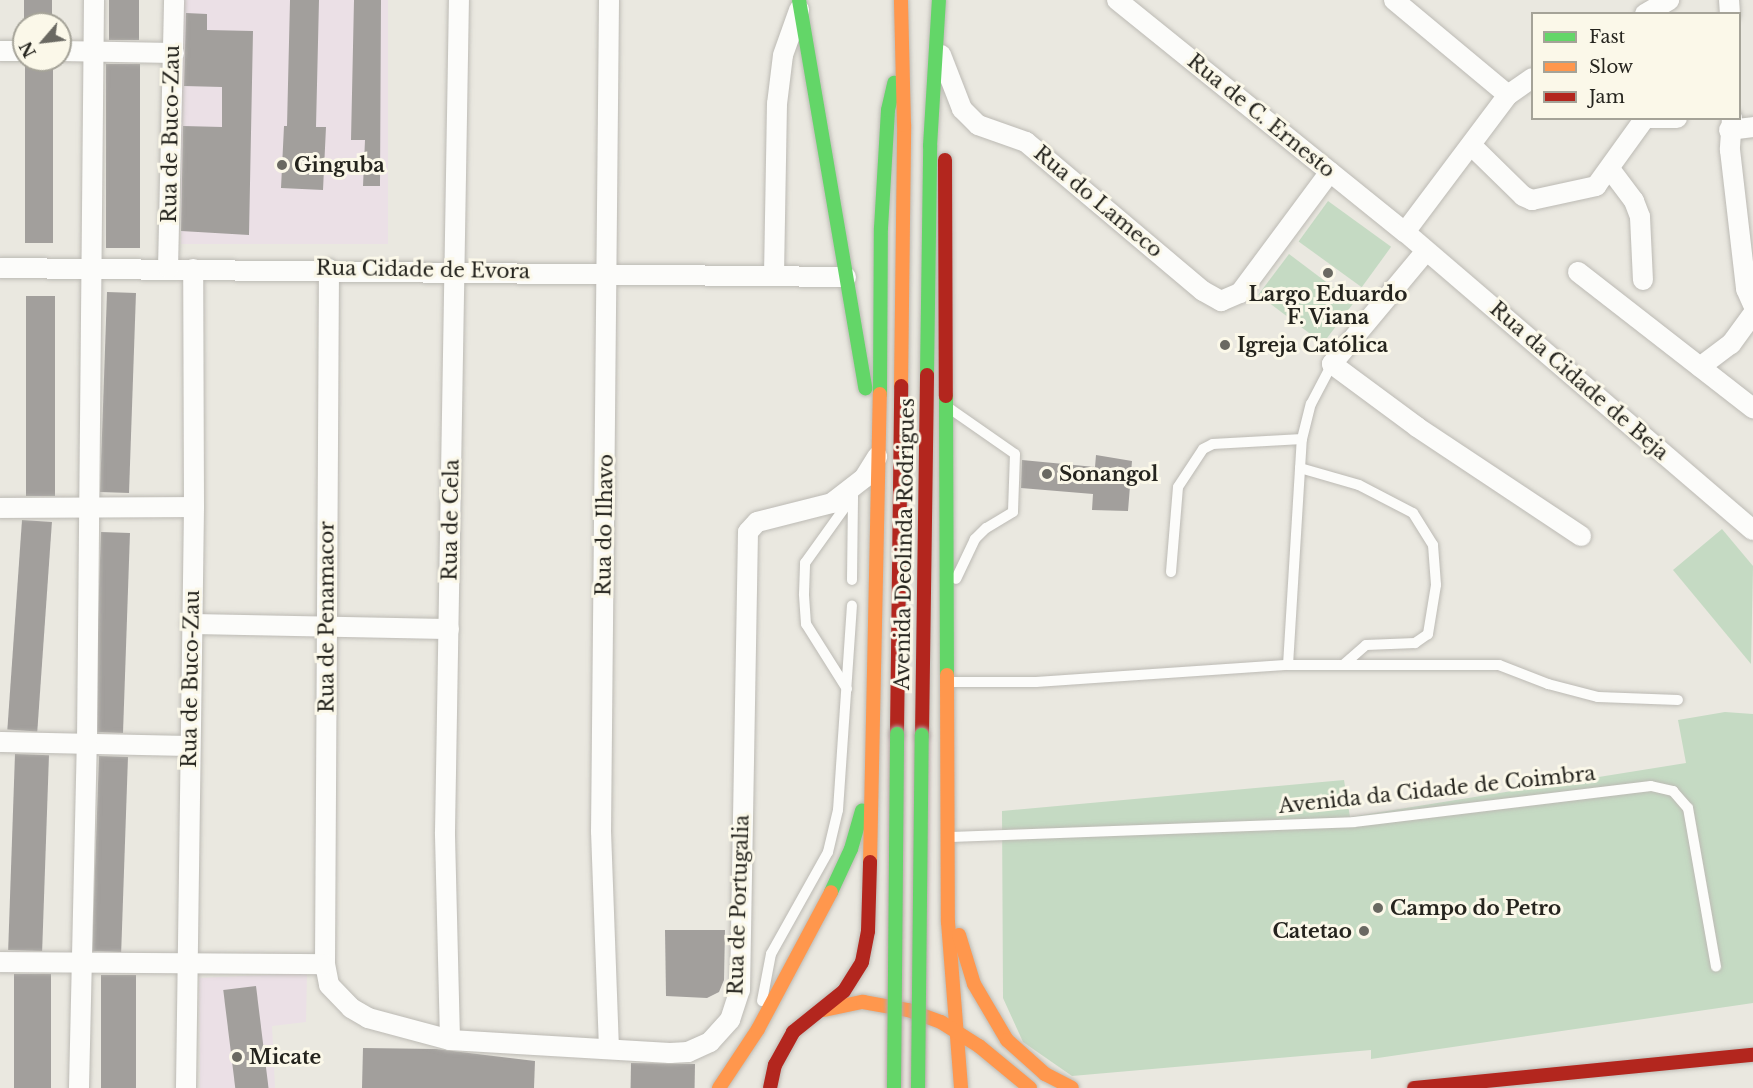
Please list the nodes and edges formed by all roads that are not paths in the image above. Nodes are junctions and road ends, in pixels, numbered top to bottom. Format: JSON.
{"nodes":[{"id":1,"x":94,"y":0,"type":"edge"},
{"id":2,"x":174,"y":0,"type":"edge"},
{"id":3,"x":459,"y":0,"type":"edge"},
{"id":4,"x":609,"y":0,"type":"edge"},
{"id":5,"x":901,"y":0,"type":"edge"},
{"id":6,"x":939,"y":0,"type":"edge"},
{"id":7,"x":1117,"y":0,"type":"edge"},
{"id":8,"x":1394,"y":0,"type":"edge"},
{"id":9,"x":1669,"y":0,"type":"edge"},
{"id":10,"x":799,"y":4,"type":"edge"},
{"id":11,"x":1648,"y":12,"type":"edge"},
{"id":12,"x":902,"y":46,"type":"junction"},
{"id":13,"x":939,"y":50,"type":"junction"},
{"id":14,"x":72,"y":51,"type":"edge"},
{"id":15,"x":94,"y":52,"type":"junction"},
{"id":16,"x":174,"y":53,"type":"junction"},
{"id":17,"x":1531,"y":79,"type":"edge"},
{"id":18,"x":1508,"y":95,"type":"junction"},
{"id":19,"x":1644,"y":120,"type":"edge"},
{"id":20,"x":1731,"y":124,"type":"edge"},
{"id":21,"x":1753,"y":128,"type":"edge"},
{"id":22,"x":1472,"y":146,"type":"junction"},
{"id":23,"x":1610,"y":169,"type":"junction"},
{"id":24,"x":1330,"y":172,"type":"junction"},
{"id":25,"x":1405,"y":232,"type":"junction"},
{"id":26,"x":1426,"y":251,"type":"junction"},
{"id":27,"x":0,"y":268,"type":"edge"},
{"id":28,"x":168,"y":268,"type":"junction"},
{"id":29,"x":89,"y":269,"type":"junction"},
{"id":30,"x":193,"y":269,"type":"junction"},
{"id":31,"x":329,"y":269,"type":"junction"},
{"id":32,"x":457,"y":271,"type":"junction"},
{"id":33,"x":1578,"y":272,"type":"dead end"},
{"id":34,"x":607,"y":273,"type":"junction"},
{"id":35,"x":774,"y":275,"type":"junction"},
{"id":36,"x":846,"y":277,"type":"junction"},
{"id":37,"x":1643,"y":280,"type":"dead end"},
{"id":38,"x":1753,"y":305,"type":"edge"},
{"id":39,"x":1753,"y":314,"type":"edge"},
{"id":40,"x":1332,"y":364,"type":"junction"},
{"id":41,"x":1700,"y":367,"type":"junction"},
{"id":42,"x":947,"y":407,"type":"junction"},
{"id":43,"x":1753,"y":408,"type":"edge"},
{"id":44,"x":1302,"y":439,"type":"junction"},
{"id":45,"x":877,"y":457,"type":"junction"},
{"id":46,"x":1300,"y":468,"type":"junction"},
{"id":47,"x":853,"y":492,"type":"junction"},
{"id":48,"x":194,"y":507,"type":"junction"},
{"id":49,"x":0,"y":508,"type":"edge"},
{"id":50,"x":87,"y":509,"type":"junction"},
{"id":51,"x":1753,"y":530,"type":"edge"},
{"id":52,"x":1581,"y":536,"type":"dead end"},
{"id":53,"x":1171,"y":572,"type":"dead end"},
{"id":54,"x":852,"y":579,"type":"dead end"},
{"id":55,"x":852,"y":605,"type":"dead end"},
{"id":56,"x":948,"y":605,"type":"junction"},
{"id":57,"x":191,"y":624,"type":"junction"},
{"id":58,"x":326,"y":629,"type":"junction"},
{"id":59,"x":449,"y":629,"type":"junction"},
{"id":60,"x":1288,"y":665,"type":"junction"},
{"id":61,"x":1343,"y":665,"type":"junction"},
{"id":62,"x":948,"y":682,"type":"junction"},
{"id":63,"x":847,"y":689,"type":"junction"},
{"id":64,"x":1678,"y":700,"type":"dead end"},
{"id":65,"x":874,"y":729,"type":"junction"},
{"id":66,"x":0,"y":742,"type":"edge"},
{"id":67,"x":87,"y":742,"type":"junction"},
{"id":68,"x":190,"y":746,"type":"junction"},
{"id":69,"x":949,"y":837,"type":"junction"},
{"id":70,"x":950,"y":887,"type":"junction"},
{"id":71,"x":0,"y":962,"type":"edge"},
{"id":72,"x":187,"y":962,"type":"junction"},
{"id":73,"x":82,"y":963,"type":"junction"},
{"id":74,"x":325,"y":964,"type":"junction"},
{"id":75,"x":1716,"y":966,"type":"dead end"},
{"id":76,"x":822,"y":1010,"type":"junction"},
{"id":77,"x":758,"y":1029,"type":"junction"},
{"id":78,"x":957,"y":1032,"type":"junction"},
{"id":79,"x":450,"y":1040,"type":"junction"},
{"id":80,"x":783,"y":1047,"type":"junction"},
{"id":81,"x":609,"y":1049,"type":"junction"},
{"id":82,"x":1753,"y":1055,"type":"edge"},
{"id":83,"x":79,"y":1088,"type":"edge"},
{"id":84,"x":186,"y":1088,"type":"edge"},
{"id":85,"x":719,"y":1088,"type":"edge"},
{"id":86,"x":753,"y":1088,"type":"edge"},
{"id":87,"x":770,"y":1088,"type":"edge"},
{"id":88,"x":894,"y":1088,"type":"edge"},
{"id":89,"x":918,"y":1088,"type":"edge"},
{"id":90,"x":961,"y":1088,"type":"edge"},
{"id":91,"x":1030,"y":1088,"type":"edge"},
{"id":92,"x":1072,"y":1088,"type":"edge"},
{"id":93,"x":1414,"y":1088,"type":"edge"}],
"edges":[{"from":1,"to":15,"type":"street"},
{"from":2,"to":16,"type":"street","name":"Rua de Buco-Zau"},
{"from":3,"to":32,"type":"street","name":"Rua de Cela"},
{"from":4,"to":34,"type":"street","name":"Rua do Ilhavo"},
{"from":5,"to":12,"type":"main road","name":"Avenida Deolinda Rodrigues"},
{"from":6,"to":13,"type":"main road","name":"Avenida Deolinda Rodrigues"},
{"from":7,"to":24,"type":"street","name":"Rua de C. Ernesto"},
{"from":8,"to":18,"type":"street"},
{"from":9,"to":11,"type":"street"},
{"from":10,"to":35,"type":"street"},
{"from":10,"to":36,"type":"main road"},
{"from":12,"to":45,"type":"main road"},
{"from":12,"to":88,"type":"main road","name":"Avenida Deolinda Rodrigues","bridge":true},
{"from":13,"to":24,"type":"street","name":"Rua do Lameco"},
{"from":13,"to":42,"type":"main road"},
{"from":13,"to":89,"type":"main road","name":"Avenida Deolinda Rodrigues","bridge":true},
{"from":14,"to":15,"type":"street"},
{"from":15,"to":16,"type":"street"},
{"from":15,"to":29,"type":"street"},
{"from":16,"to":28,"type":"street","name":"Rua de Buco-Zau"},
{"from":17,"to":18,"type":"street"},
{"from":18,"to":22,"type":"street"},
{"from":19,"to":23,"type":"street"},
{"from":20,"to":21,"type":"street"},
{"from":20,"to":38,"type":"street"},
{"from":22,"to":23,"type":"street"},
{"from":22,"to":25,"type":"street"},
{"from":23,"to":37,"type":"street"},
{"from":24,"to":25,"type":"street","name":"Rua de C. Ernesto"},
{"from":25,"to":26,"type":"street","name":"Rua da Cidade de Beja"},
{"from":26,"to":40,"type":"street"},
{"from":26,"to":51,"type":"street","name":"Rua da Cidade de Beja"},
{"from":27,"to":29,"type":"street","name":"Rua Cidade de Evora"},
{"from":28,"to":29,"type":"street","name":"Rua Cidade de Evora"},
{"from":28,"to":30,"type":"street","name":"Rua Cidade de Evora"},
{"from":29,"to":50,"type":"street"},
{"from":30,"to":31,"type":"street","name":"Rua Cidade de Evora"},
{"from":30,"to":48,"type":"street","name":"Rua de Buco-Zau"},
{"from":31,"to":32,"type":"street","name":"Rua Cidade de Evora"},
{"from":31,"to":58,"type":"street","name":"Rua de Penamacor"},
{"from":32,"to":34,"type":"street","name":"Rua Cidade de Evora"},
{"from":32,"to":59,"type":"street","name":"Rua de Cela"},
{"from":33,"to":41,"type":"street"},
{"from":34,"to":35,"type":"street","name":"Rua Cidade de Evora"},
{"from":34,"to":81,"type":"street","name":"Rua do Ilhavo"},
{"from":35,"to":36,"type":"street","name":"Rua Cidade de Evora"},
{"from":36,"to":45,"type":"main road"},
{"from":39,"to":41,"type":"street"},
{"from":40,"to":44,"type":"lane"},
{"from":40,"to":52,"type":"street"},
{"from":41,"to":43,"type":"street"},
{"from":42,"to":56,"type":"main road"},
{"from":42,"to":56,"type":"lane"},
{"from":44,"to":46,"type":"lane"},
{"from":44,"to":53,"type":"lane"},
{"from":45,"to":47,"type":"street","name":"Rua de Portugalia"},
{"from":45,"to":65,"type":"main road"},
{"from":46,"to":60,"type":"lane"},
{"from":46,"to":61,"type":"lane"},
{"from":47,"to":54,"type":"lane"},
{"from":47,"to":63,"type":"lane"},
{"from":47,"to":81,"type":"street","name":"Rua de Portugalia"},
{"from":48,"to":50,"type":"street"},
{"from":48,"to":57,"type":"street","name":"Rua de Buco-Zau"},
{"from":49,"to":50,"type":"street"},
{"from":50,"to":67,"type":"street"},
{"from":55,"to":63,"type":"lane"},
{"from":56,"to":62,"type":"main road"},
{"from":57,"to":58,"type":"street"},
{"from":57,"to":68,"type":"street","name":"Rua de Buco-Zau"},
{"from":58,"to":59,"type":"street"},
{"from":58,"to":74,"type":"street","name":"Rua de Penamacor"},
{"from":59,"to":79,"type":"street","name":"Rua de Cela"},
{"from":60,"to":61,"type":"lane"},
{"from":60,"to":62,"type":"lane"},
{"from":61,"to":64,"type":"lane"},
{"from":62,"to":69,"type":"main road"},
{"from":63,"to":77,"type":"lane"},
{"from":65,"to":76,"type":"main road"},
{"from":65,"to":77,"type":"main road"},
{"from":66,"to":67,"type":"street"},
{"from":67,"to":68,"type":"street"},
{"from":67,"to":73,"type":"street"},
{"from":68,"to":72,"type":"street","name":"Rua de Buco-Zau"},
{"from":69,"to":70,"type":"main road"},
{"from":69,"to":75,"type":"lane","name":"Avenida da Cidade de Coimbra"},
{"from":70,"to":78,"type":"main road"},
{"from":70,"to":92,"type":"main road"},
{"from":71,"to":73,"type":"street"},
{"from":72,"to":73,"type":"street"},
{"from":72,"to":74,"type":"street"},
{"from":72,"to":84,"type":"street","name":"Rua de Buco-Zau"},
{"from":73,"to":83,"type":"street"},
{"from":74,"to":79,"type":"street","name":"Rua de Portugalia"},
{"from":76,"to":78,"type":"main road"},
{"from":76,"to":80,"type":"main road"},
{"from":77,"to":85,"type":"main road"},
{"from":78,"to":90,"type":"main road"},
{"from":78,"to":91,"type":"main road"},
{"from":79,"to":81,"type":"street","name":"Rua de Portugalia"},
{"from":80,"to":86,"type":"main road"},
{"from":80,"to":87,"type":"main road"},
{"from":82,"to":93,"type":"main road"}]}
